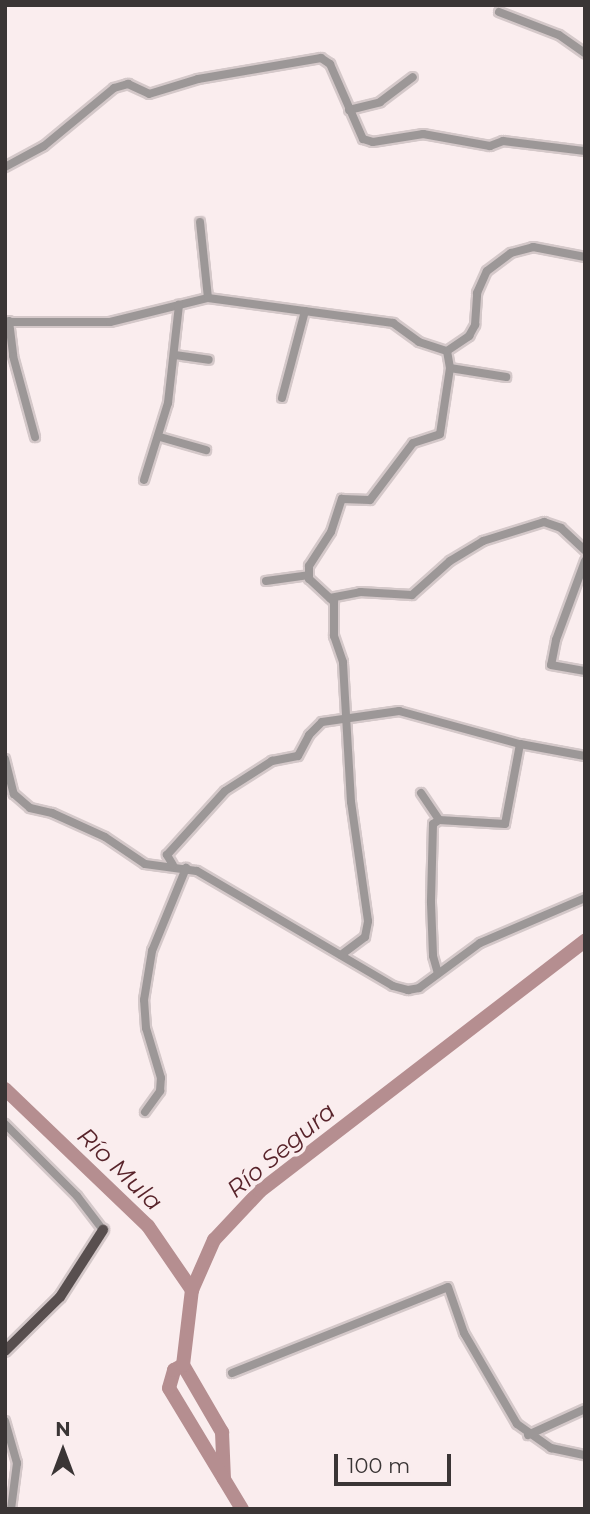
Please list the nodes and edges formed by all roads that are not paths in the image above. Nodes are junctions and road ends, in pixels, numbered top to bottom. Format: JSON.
{"nodes":[{"id":1,"x":499,"y":12,"type":"dead end"},
{"id":2,"x":585,"y":53,"type":"edge"},
{"id":3,"x":414,"y":77,"type":"dead end"},
{"id":4,"x":349,"y":110,"type":"junction"},
{"id":5,"x":585,"y":151,"type":"edge"},
{"id":6,"x":5,"y":167,"type":"edge"},
{"id":7,"x":200,"y":222,"type":"dead end"},
{"id":8,"x":585,"y":257,"type":"edge"},
{"id":9,"x":208,"y":298,"type":"junction"},
{"id":10,"x":179,"y":305,"type":"junction"},
{"id":11,"x":305,"y":311,"type":"junction"},
{"id":12,"x":7,"y":321,"type":"edge"},
{"id":13,"x":447,"y":351,"type":"junction"},
{"id":14,"x":176,"y":355,"type":"junction"},
{"id":15,"x":209,"y":360,"type":"dead end"},
{"id":16,"x":450,"y":368,"type":"junction"},
{"id":17,"x":506,"y":377,"type":"dead end"},
{"id":18,"x":282,"y":398,"type":"dead end"},
{"id":19,"x":160,"y":437,"type":"junction"},
{"id":20,"x":35,"y":438,"type":"dead end"},
{"id":21,"x":206,"y":450,"type":"dead end"},
{"id":22,"x":144,"y":480,"type":"dead end"},
{"id":23,"x":585,"y":550,"type":"edge"},
{"id":24,"x":585,"y":561,"type":"edge"},
{"id":25,"x":309,"y":575,"type":"junction"},
{"id":26,"x":266,"y":581,"type":"dead end"},
{"id":27,"x":330,"y":598,"type":"junction"},
{"id":28,"x":585,"y":671,"type":"edge"},
{"id":29,"x":344,"y":717,"type":"junction"},
{"id":30,"x":520,"y":744,"type":"junction"},
{"id":31,"x":585,"y":756,"type":"edge"},
{"id":32,"x":5,"y":760,"type":"edge"},
{"id":33,"x":421,"y":793,"type":"dead end"},
{"id":34,"x":439,"y":820,"type":"junction"},
{"id":35,"x":173,"y":865,"type":"junction"},
{"id":36,"x":186,"y":869,"type":"junction"},
{"id":37,"x":585,"y":898,"type":"edge"},
{"id":38,"x":341,"y":955,"type":"junction"},
{"id":39,"x":438,"y":973,"type":"junction"},
{"id":40,"x":145,"y":1112,"type":"dead end"},
{"id":41,"x":5,"y":1124,"type":"edge"},
{"id":42,"x":103,"y":1230,"type":"joint"},
{"id":43,"x":5,"y":1351,"type":"edge"},
{"id":44,"x":232,"y":1373,"type":"dead end"},
{"id":45,"x":585,"y":1409,"type":"edge"},
{"id":46,"x":5,"y":1421,"type":"edge"},
{"id":47,"x":528,"y":1435,"type":"junction"},
{"id":48,"x":585,"y":1455,"type":"edge"},
{"id":49,"x":10,"y":1509,"type":"edge"}],
"edges":[{"from":1,"to":2,"type":"street"},
{"from":3,"to":4,"type":"street"},
{"from":4,"to":5,"type":"street"},
{"from":4,"to":6,"type":"street"},
{"from":7,"to":9,"type":"street"},
{"from":8,"to":13,"type":"street"},
{"from":9,"to":10,"type":"street"},
{"from":9,"to":11,"type":"street"},
{"from":10,"to":12,"type":"street"},
{"from":10,"to":14,"type":"street"},
{"from":11,"to":13,"type":"street"},
{"from":11,"to":18,"type":"street"},
{"from":12,"to":20,"type":"street"},
{"from":13,"to":16,"type":"street"},
{"from":14,"to":15,"type":"street"},
{"from":14,"to":19,"type":"street"},
{"from":16,"to":17,"type":"street"},
{"from":16,"to":25,"type":"street"},
{"from":19,"to":21,"type":"street"},
{"from":19,"to":22,"type":"street"},
{"from":23,"to":27,"type":"street"},
{"from":24,"to":28,"type":"street"},
{"from":25,"to":26,"type":"street"},
{"from":25,"to":27,"type":"street"},
{"from":27,"to":29,"type":"street"},
{"from":29,"to":30,"type":"street"},
{"from":29,"to":35,"type":"street"},
{"from":29,"to":38,"type":"street"},
{"from":30,"to":31,"type":"street"},
{"from":30,"to":34,"type":"street"},
{"from":32,"to":35,"type":"street"},
{"from":33,"to":34,"type":"street"},
{"from":34,"to":39,"type":"street"},
{"from":35,"to":36,"type":"street"},
{"from":36,"to":38,"type":"street"},
{"from":36,"to":40,"type":"street"},
{"from":37,"to":39,"type":"street"},
{"from":38,"to":39,"type":"street"},
{"from":41,"to":42,"type":"street"},
{"from":42,"to":43,"type":"main road"},
{"from":44,"to":47,"type":"street"},
{"from":45,"to":47,"type":"street"},
{"from":46,"to":49,"type":"street"},
{"from":47,"to":48,"type":"street"}]}
